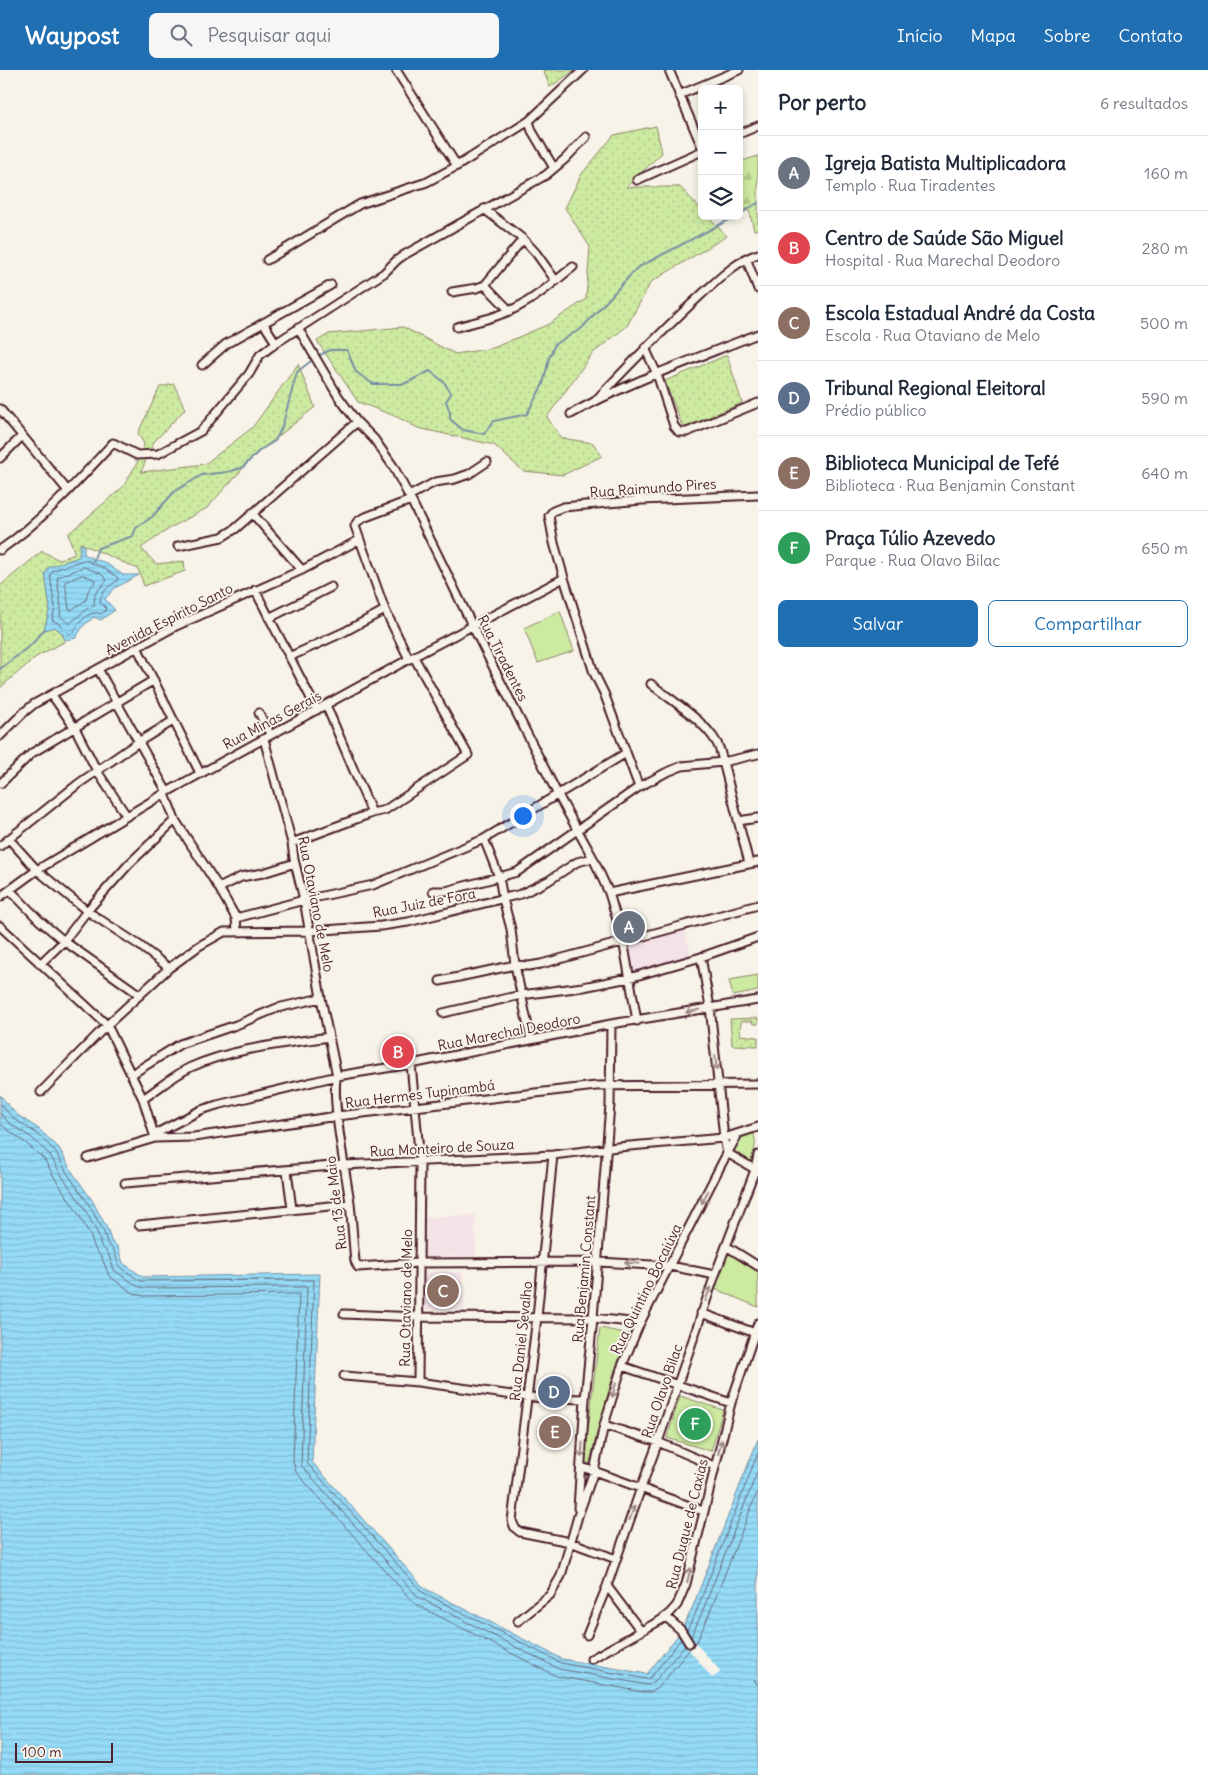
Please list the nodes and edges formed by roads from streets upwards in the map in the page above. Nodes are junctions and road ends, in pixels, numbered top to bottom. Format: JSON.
{"nodes":[{"id":1,"x":396,"y":70,"type":"edge"},
{"id":2,"x":583,"y":70,"type":"edge"},
{"id":3,"x":669,"y":70,"type":"edge"},
{"id":4,"x":739,"y":70,"type":"edge"},
{"id":5,"x":679,"y":95,"type":"junction"},
{"id":6,"x":529,"y":121,"type":"junction"},
{"id":7,"x":758,"y":126,"type":"edge"},
{"id":8,"x":743,"y":132,"type":"edge"},
{"id":9,"x":586,"y":137,"type":"dead end"},
{"id":10,"x":698,"y":138,"type":"edge"},
{"id":11,"x":698,"y":152,"type":"edge"},
{"id":12,"x":457,"y":166,"type":"junction"},
{"id":13,"x":554,"y":168,"type":"junction"},
{"id":14,"x":637,"y":180,"type":"dead end"},
{"id":15,"x":484,"y":209,"type":"junction"},
{"id":16,"x":523,"y":239,"type":"junction"},
{"id":17,"x":758,"y":254,"type":"edge"},
{"id":18,"x":746,"y":258,"type":"junction"},
{"id":19,"x":267,"y":260,"type":"dead end"},
{"id":20,"x":573,"y":267,"type":"dead end"},
{"id":21,"x":556,"y":281,"type":"junction"},
{"id":22,"x":331,"y":285,"type":"dead end"},
{"id":23,"x":485,"y":285,"type":"junction"},
{"id":24,"x":758,"y":289,"type":"edge"},
{"id":25,"x":452,"y":292,"type":"dead end"},
{"id":26,"x":510,"y":311,"type":"junction"},
{"id":27,"x":264,"y":324,"type":"junction"},
{"id":28,"x":457,"y":327,"type":"dead end"},
{"id":29,"x":298,"y":328,"type":"junction"},
{"id":30,"x":758,"y":334,"type":"edge"},
{"id":31,"x":276,"y":343,"type":"junction"},
{"id":32,"x":645,"y":348,"type":"junction"},
{"id":33,"x":202,"y":365,"type":"dead end"},
{"id":34,"x":657,"y":374,"type":"junction"},
{"id":35,"x":596,"y":400,"type":"junction"},
{"id":36,"x":758,"y":403,"type":"edge"},
{"id":37,"x":0,"y":409,"type":"edge"},
{"id":38,"x":571,"y":414,"type":"dead end"},
{"id":39,"x":357,"y":422,"type":"junction"},
{"id":40,"x":22,"y":436,"type":"junction"},
{"id":41,"x":0,"y":458,"type":"edge"},
{"id":42,"x":487,"y":462,"type":"dead end"},
{"id":43,"x":68,"y":492,"type":"junction"},
{"id":44,"x":758,"y":495,"type":"edge"},
{"id":45,"x":410,"y":498,"type":"junction"},
{"id":46,"x":252,"y":513,"type":"junction"},
{"id":47,"x":359,"y":540,"type":"junction"},
{"id":48,"x":178,"y":546,"type":"dead end"},
{"id":49,"x":0,"y":550,"type":"edge"},
{"id":50,"x":302,"y":570,"type":"junction"},
{"id":51,"x":564,"y":578,"type":"junction"},
{"id":52,"x":331,"y":588,"type":"dead end"},
{"id":53,"x":255,"y":590,"type":"junction"},
{"id":54,"x":385,"y":610,"type":"junction"},
{"id":55,"x":269,"y":618,"type":"junction"},
{"id":56,"x":472,"y":625,"type":"junction"},
{"id":57,"x":137,"y":646,"type":"junction"},
{"id":58,"x":290,"y":657,"type":"junction"},
{"id":59,"x":411,"y":658,"type":"junction"},
{"id":60,"x":98,"y":668,"type":"junction"},
{"id":61,"x":154,"y":680,"type":"junction"},
{"id":62,"x":651,"y":684,"type":"dead end"},
{"id":63,"x":52,"y":694,"type":"junction"},
{"id":64,"x":117,"y":702,"type":"junction"},
{"id":65,"x":326,"y":706,"type":"junction"},
{"id":66,"x":317,"y":710,"type":"junction"},
{"id":67,"x":259,"y":713,"type":"dead end"},
{"id":68,"x":173,"y":722,"type":"junction"},
{"id":69,"x":74,"y":728,"type":"junction"},
{"id":70,"x":0,"y":736,"type":"edge"},
{"id":71,"x":267,"y":736,"type":"junction"},
{"id":72,"x":140,"y":741,"type":"junction"},
{"id":73,"x":626,"y":753,"type":"junction"},
{"id":74,"x":758,"y":754,"type":"edge"},
{"id":75,"x":722,"y":762,"type":"junction"},
{"id":76,"x":96,"y":772,"type":"junction"},
{"id":77,"x":200,"y":773,"type":"junction"},
{"id":78,"x":1,"y":783,"type":"edge"},
{"id":79,"x":639,"y":787,"type":"junction"},
{"id":80,"x":166,"y":793,"type":"junction"},
{"id":81,"x":558,"y":795,"type":"junction"},
{"id":82,"x":372,"y":813,"type":"junction"},
{"id":83,"x":126,"y":815,"type":"junction"},
{"id":84,"x":758,"y":818,"type":"edge"},
{"id":85,"x":176,"y":820,"type":"junction"},
{"id":86,"x":738,"y":821,"type":"junction"},
{"id":87,"x":578,"y":829,"type":"junction"},
{"id":88,"x":9,"y":839,"type":"junction"},
{"id":89,"x":484,"y":839,"type":"junction"},
{"id":90,"x":292,"y":843,"type":"junction"},
{"id":91,"x":0,"y":846,"type":"edge"},
{"id":92,"x":592,"y":858,"type":"junction"},
{"id":93,"x":758,"y":862,"type":"edge"},
{"id":94,"x":295,"y":863,"type":"junction"},
{"id":95,"x":749,"y":864,"type":"junction"},
{"id":96,"x":37,"y":870,"type":"junction"},
{"id":97,"x":499,"y":877,"type":"junction"},
{"id":98,"x":219,"y":888,"type":"junction"},
{"id":99,"x":10,"y":890,"type":"junction"},
{"id":100,"x":433,"y":891,"type":"dead end"},
{"id":101,"x":609,"y":893,"type":"junction"},
{"id":102,"x":0,"y":897,"type":"edge"},
{"id":103,"x":503,"y":899,"type":"junction"},
{"id":104,"x":304,"y":900,"type":"junction"},
{"id":105,"x":758,"y":905,"type":"edge"},
{"id":106,"x":87,"y":911,"type":"junction"},
{"id":107,"x":236,"y":918,"type":"junction"},
{"id":108,"x":0,"y":926,"type":"edge"},
{"id":109,"x":237,"y":930,"type":"junction"},
{"id":110,"x":310,"y":931,"type":"junction"},
{"id":111,"x":758,"y":937,"type":"edge"},
{"id":112,"x":623,"y":940,"type":"junction"},
{"id":113,"x":64,"y":942,"type":"junction"},
{"id":114,"x":701,"y":956,"type":"junction"},
{"id":115,"x":40,"y":964,"type":"junction"},
{"id":116,"x":515,"y":965,"type":"junction"},
{"id":117,"x":169,"y":968,"type":"junction"},
{"id":118,"x":629,"y":978,"type":"junction"},
{"id":119,"x":440,"y":981,"type":"dead end"},
{"id":120,"x":140,"y":995,"type":"junction"},
{"id":121,"x":521,"y":995,"type":"junction"},
{"id":122,"x":321,"y":998,"type":"junction"},
{"id":123,"x":758,"y":1000,"type":"edge"},
{"id":124,"x":710,"y":1007,"type":"junction"},
{"id":125,"x":443,"y":1013,"type":"dead end"},
{"id":126,"x":637,"y":1021,"type":"junction"},
{"id":127,"x":611,"y":1024,"type":"junction"},
{"id":128,"x":107,"y":1025,"type":"junction"},
{"id":129,"x":329,"y":1037,"type":"junction"},
{"id":130,"x":531,"y":1040,"type":"junction"},
{"id":131,"x":411,"y":1064,"type":"junction"},
{"id":132,"x":132,"y":1074,"type":"junction"},
{"id":133,"x":336,"y":1076,"type":"junction"},
{"id":134,"x":718,"y":1084,"type":"junction"},
{"id":135,"x":758,"y":1084,"type":"edge"},
{"id":136,"x":610,"y":1087,"type":"junction"},
{"id":137,"x":41,"y":1092,"type":"dead end"},
{"id":138,"x":143,"y":1099,"type":"junction"},
{"id":139,"x":416,"y":1108,"type":"junction"},
{"id":140,"x":338,"y":1116,"type":"junction"},
{"id":141,"x":758,"y":1127,"type":"edge"},
{"id":142,"x":738,"y":1134,"type":"junction"},
{"id":143,"x":155,"y":1136,"type":"junction"},
{"id":144,"x":724,"y":1138,"type":"junction"},
{"id":145,"x":606,"y":1148,"type":"junction"},
{"id":146,"x":727,"y":1153,"type":"junction"},
{"id":147,"x":553,"y":1155,"type":"junction"},
{"id":148,"x":758,"y":1155,"type":"edge"},
{"id":149,"x":88,"y":1158,"type":"dead end"},
{"id":150,"x":420,"y":1162,"type":"junction"},
{"id":151,"x":344,"y":1166,"type":"junction"},
{"id":152,"x":287,"y":1171,"type":"junction"},
{"id":153,"x":757,"y":1171,"type":"edge"},
{"id":154,"x":125,"y":1183,"type":"dead end"},
{"id":155,"x":350,"y":1204,"type":"junction"},
{"id":156,"x":292,"y":1209,"type":"junction"},
{"id":157,"x":139,"y":1225,"type":"dead end"},
{"id":158,"x":726,"y":1246,"type":"junction"},
{"id":159,"x":598,"y":1262,"type":"junction"},
{"id":160,"x":418,"y":1263,"type":"junction"},
{"id":161,"x":542,"y":1263,"type":"junction"},
{"id":162,"x":670,"y":1266,"type":"junction"},
{"id":163,"x":758,"y":1266,"type":"edge"},
{"id":164,"x":715,"y":1276,"type":"junction"},
{"id":165,"x":701,"y":1313,"type":"junction"},
{"id":166,"x":344,"y":1314,"type":"dead end"},
{"id":167,"x":418,"y":1317,"type":"junction"},
{"id":168,"x":537,"y":1317,"type":"junction"},
{"id":169,"x":593,"y":1318,"type":"junction"},
{"id":170,"x":640,"y":1323,"type":"junction"},
{"id":171,"x":758,"y":1323,"type":"edge"},
{"id":172,"x":755,"y":1333,"type":"junction"},
{"id":173,"x":622,"y":1366,"type":"junction"},
{"id":174,"x":344,"y":1376,"type":"dead end"},
{"id":175,"x":418,"y":1382,"type":"junction"},
{"id":176,"x":678,"y":1384,"type":"junction"},
{"id":177,"x":527,"y":1397,"type":"junction"},
{"id":178,"x":585,"y":1399,"type":"junction"},
{"id":179,"x":731,"y":1403,"type":"junction"},
{"id":180,"x":604,"y":1425,"type":"junction"},
{"id":181,"x":658,"y":1442,"type":"junction"},
{"id":182,"x":714,"y":1466,"type":"junction"},
{"id":183,"x":580,"y":1467,"type":"junction"},
{"id":184,"x":594,"y":1471,"type":"junction"},
{"id":185,"x":641,"y":1488,"type":"junction"},
{"id":186,"x":703,"y":1511,"type":"junction"},
{"id":187,"x":578,"y":1516,"type":"junction"},
{"id":188,"x":570,"y":1542,"type":"junction"},
{"id":189,"x":616,"y":1560,"type":"junction"},
{"id":190,"x":607,"y":1586,"type":"junction"},
{"id":191,"x":666,"y":1617,"type":"junction"},
{"id":192,"x":518,"y":1621,"type":"dead end"},
{"id":193,"x":641,"y":1631,"type":"junction"},
{"id":194,"x":587,"y":1635,"type":"dead end"},
{"id":195,"x":689,"y":1643,"type":"dead end"},
{"id":196,"x":591,"y":1659,"type":"dead end"}],
"edges":[{"from":1,"to":12,"type":"street"},
{"from":2,"to":6,"type":"street"},
{"from":3,"to":5,"type":"street"},
{"from":4,"to":5,"type":"street"},
{"from":5,"to":10,"type":"street"},
{"from":6,"to":12,"type":"street"},
{"from":6,"to":13,"type":"street"},
{"from":7,"to":8,"type":"street"},
{"from":9,"to":13,"type":"street"},
{"from":11,"to":14,"type":"street"},
{"from":12,"to":19,"type":"street"},
{"from":13,"to":15,"type":"street"},
{"from":15,"to":16,"type":"street"},
{"from":15,"to":29,"type":"street"},
{"from":16,"to":21,"type":"street"},
{"from":16,"to":23,"type":"street"},
{"from":17,"to":18,"type":"street"},
{"from":18,"to":24,"type":"street"},
{"from":18,"to":32,"type":"street"},
{"from":20,"to":21,"type":"street"},
{"from":21,"to":26,"type":"street"},
{"from":22,"to":27,"type":"street"},
{"from":23,"to":25,"type":"street"},
{"from":23,"to":26,"type":"street"},
{"from":26,"to":28,"type":"street"},
{"from":27,"to":31,"type":"street"},
{"from":27,"to":33,"type":"street"},
{"from":29,"to":31,"type":"street"},
{"from":29,"to":39,"type":"street","name":"Rua Tiradentes"},
{"from":30,"to":34,"type":"street"},
{"from":31,"to":43,"type":"street"},
{"from":32,"to":34,"type":"street"},
{"from":32,"to":35,"type":"street"},
{"from":34,"to":35,"type":"street"},
{"from":34,"to":36,"type":"street"},
{"from":35,"to":38,"type":"street"},
{"from":37,"to":40,"type":"street"},
{"from":39,"to":45,"type":"street","name":"Rua Tiradentes"},
{"from":39,"to":46,"type":"street"},
{"from":40,"to":41,"type":"street"},
{"from":40,"to":43,"type":"street"},
{"from":42,"to":45,"type":"street"},
{"from":43,"to":49,"type":"street"},
{"from":44,"to":51,"type":"street","name":"Rua Raimundo Pires"},
{"from":45,"to":47,"type":"street"},
{"from":45,"to":56,"type":"street","name":"Rua Tiradentes"},
{"from":46,"to":48,"type":"street"},
{"from":46,"to":50,"type":"street"},
{"from":47,"to":50,"type":"street","name":"Avenida Espírito Santo"},
{"from":47,"to":54,"type":"street"},
{"from":50,"to":53,"type":"street","name":"Avenida Espírito Santo"},
{"from":51,"to":56,"type":"street","name":"Rua Minas Gerais"},
{"from":51,"to":73,"type":"street"},
{"from":52,"to":55,"type":"street"},
{"from":53,"to":55,"type":"street"},
{"from":53,"to":57,"type":"street","name":"Avenida Espírito Santo"},
{"from":54,"to":58,"type":"street"},
{"from":54,"to":59,"type":"street"},
{"from":55,"to":58,"type":"street"},
{"from":56,"to":59,"type":"street","name":"Rua Minas Gerais"},
{"from":56,"to":81,"type":"street","name":"Rua Tiradentes"},
{"from":57,"to":60,"type":"street","name":"Avenida Espírito Santo"},
{"from":57,"to":61,"type":"street"},
{"from":58,"to":66,"type":"street"},
{"from":59,"to":65,"type":"street","name":"Rua Minas Gerais"},
{"from":59,"to":82,"type":"street"},
{"from":60,"to":63,"type":"street","name":"Avenida Espírito Santo"},
{"from":60,"to":64,"type":"street"},
{"from":61,"to":64,"type":"street"},
{"from":61,"to":68,"type":"street"},
{"from":62,"to":75,"type":"street"},
{"from":63,"to":69,"type":"street"},
{"from":63,"to":70,"type":"street","name":"Avenida Espírito Santo"},
{"from":64,"to":69,"type":"street"},
{"from":64,"to":72,"type":"street"},
{"from":65,"to":66,"type":"street","name":"Rua Minas Gerais"},
{"from":65,"to":82,"type":"street"},
{"from":66,"to":71,"type":"street","name":"Rua Minas Gerais"},
{"from":67,"to":71,"type":"street","name":"Rua Otaviano de Melo"},
{"from":68,"to":72,"type":"street"},
{"from":68,"to":77,"type":"street"},
{"from":69,"to":76,"type":"street"},
{"from":69,"to":78,"type":"street"},
{"from":71,"to":77,"type":"street","name":"Rua Minas Gerais"},
{"from":71,"to":90,"type":"street","name":"Rua Otaviano de Melo"},
{"from":72,"to":76,"type":"street"},
{"from":72,"to":80,"type":"street"},
{"from":73,"to":79,"type":"street"},
{"from":73,"to":81,"type":"street"},
{"from":74,"to":75,"type":"street"},
{"from":75,"to":79,"type":"street"},
{"from":75,"to":86,"type":"street"},
{"from":76,"to":83,"type":"street"},
{"from":76,"to":88,"type":"street"},
{"from":77,"to":80,"type":"street","name":"Rua Minas Gerais"},
{"from":79,"to":87,"type":"street"},
{"from":80,"to":83,"type":"street","name":"Rua Minas Gerais"},
{"from":80,"to":85,"type":"street"},
{"from":81,"to":87,"type":"street","name":"Rua Tiradentes"},
{"from":81,"to":89,"type":"street"},
{"from":82,"to":90,"type":"street"},
{"from":83,"to":96,"type":"street","name":"Rua Minas Gerais"},
{"from":84,"to":86,"type":"street"},
{"from":85,"to":98,"type":"street"},
{"from":85,"to":106,"type":"street"},
{"from":86,"to":95,"type":"street"},
{"from":87,"to":92,"type":"street","name":"Rua Tiradentes"},
{"from":87,"to":97,"type":"street"},
{"from":88,"to":91,"type":"street"},
{"from":88,"to":96,"type":"street"},
{"from":89,"to":97,"type":"street"},
{"from":89,"to":104,"type":"street"},
{"from":90,"to":94,"type":"street","name":"Rua Otaviano de Melo"},
{"from":92,"to":101,"type":"street","name":"Rua Tiradentes"},
{"from":92,"to":103,"type":"street","name":"Rua Juiz de Fora"},
{"from":93,"to":95,"type":"street"},
{"from":94,"to":98,"type":"street"},
{"from":94,"to":104,"type":"street","name":"Rua Otaviano de Melo"},
{"from":95,"to":101,"type":"street"},
{"from":96,"to":99,"type":"street","name":"Rua Minas Gerais"},
{"from":96,"to":106,"type":"street"},
{"from":97,"to":100,"type":"street"},
{"from":97,"to":103,"type":"street"},
{"from":98,"to":107,"type":"street"},
{"from":99,"to":102,"type":"street","name":"Rua Minas Gerais"},
{"from":99,"to":113,"type":"street"},
{"from":101,"to":112,"type":"street","name":"Rua Tiradentes"},
{"from":103,"to":110,"type":"street","name":"Rua Juiz de Fora"},
{"from":103,"to":116,"type":"street"},
{"from":104,"to":107,"type":"street"},
{"from":104,"to":110,"type":"street","name":"Rua Otaviano de Melo"},
{"from":105,"to":112,"type":"street"},
{"from":106,"to":113,"type":"street"},
{"from":106,"to":117,"type":"street"},
{"from":107,"to":109,"type":"street"},
{"from":108,"to":115,"type":"street"},
{"from":109,"to":110,"type":"street","name":"Rua Juiz de Fora"},
{"from":109,"to":117,"type":"street","name":"Rua Juiz de Fora"},
{"from":110,"to":122,"type":"street","name":"Rua Otaviano de Melo"},
{"from":111,"to":114,"type":"street"},
{"from":112,"to":116,"type":"street"},
{"from":112,"to":118,"type":"street","name":"Rua Tiradentes"},
{"from":113,"to":115,"type":"street"},
{"from":113,"to":120,"type":"street"},
{"from":114,"to":118,"type":"street"},
{"from":114,"to":124,"type":"street"},
{"from":115,"to":128,"type":"street"},
{"from":116,"to":119,"type":"street"},
{"from":116,"to":121,"type":"street"},
{"from":117,"to":120,"type":"street","name":"Rua Juiz de Fora"},
{"from":118,"to":121,"type":"street"},
{"from":118,"to":126,"type":"street","name":"Rua Tiradentes"},
{"from":120,"to":128,"type":"street","name":"Rua Juiz de Fora"},
{"from":121,"to":125,"type":"street"},
{"from":121,"to":130,"type":"street"},
{"from":122,"to":129,"type":"street","name":"Rua Otaviano de Melo"},
{"from":122,"to":132,"type":"street"},
{"from":123,"to":124,"type":"street","name":"Rua Marechal Deodoro"},
{"from":124,"to":126,"type":"street","name":"Rua Marechal Deodoro","one_way":true},
{"from":124,"to":134,"type":"street","one_way":true},
{"from":126,"to":127,"type":"street","name":"Rua Marechal Deodoro"},
{"from":127,"to":130,"type":"street","name":"Rua Marechal Deodoro"},
{"from":127,"to":136,"type":"street","name":"Rua Benjamin Constant"},
{"from":128,"to":132,"type":"street"},
{"from":128,"to":137,"type":"street","name":"Rua Juiz de Fora"},
{"from":129,"to":133,"type":"street","name":"Rua Otaviano de Melo"},
{"from":129,"to":138,"type":"street"},
{"from":130,"to":131,"type":"street","name":"Rua Marechal Deodoro"},
{"from":131,"to":133,"type":"street","name":"Rua Marechal Deodoro"},
{"from":131,"to":139,"type":"street","name":"Rua Otaviano de Melo"},
{"from":132,"to":138,"type":"street"},
{"from":133,"to":140,"type":"street","name":"Rua 13 de Maio"},
{"from":133,"to":143,"type":"street","name":"Rua Marechal Deodoro"},
{"from":134,"to":135,"type":"street","name":"Rua Hermes Tupinambá"},
{"from":134,"to":136,"type":"street","name":"Rua Hermes Tupinambá"},
{"from":134,"to":144,"type":"street"},
{"from":136,"to":139,"type":"street","name":"Rua Hermes Tupinambá"},
{"from":136,"to":145,"type":"street","name":"Rua Benjamin Constant"},
{"from":138,"to":143,"type":"street"},
{"from":139,"to":140,"type":"street","name":"Rua Hermes Tupinambá"},
{"from":139,"to":150,"type":"street","name":"Rua Otaviano de Melo"},
{"from":140,"to":143,"type":"street","name":"Rua Hermes Tupinambá"},
{"from":140,"to":151,"type":"street","name":"Rua 13 de Maio"},
{"from":141,"to":142,"type":"street","name":"Rua Monteiro de Souza"},
{"from":142,"to":144,"type":"street","name":"Rua Monteiro de Souza"},
{"from":142,"to":146,"type":"street","name":"Rua Quintino Bocaiúva"},
{"from":143,"to":149,"type":"street","name":"Rua Hermes Tupinambá"},
{"from":144,"to":145,"type":"street","name":"Rua Monteiro de Souza"},
{"from":144,"to":146,"type":"street"},
{"from":145,"to":147,"type":"street","name":"Rua Monteiro de Souza"},
{"from":145,"to":159,"type":"street","name":"Rua Benjamin Constant"},
{"from":146,"to":153,"type":"street"},
{"from":146,"to":162,"type":"street","name":"Rua Quintino Bocaiúva","one_way":true},
{"from":147,"to":150,"type":"street","name":"Rua Monteiro de Souza"},
{"from":147,"to":161,"type":"street","name":"Rua Daniel Sevalho"},
{"from":148,"to":153,"type":"street","name":"Rua Olavo Bilac"},
{"from":150,"to":151,"type":"street","name":"Rua Monteiro de Souza"},
{"from":150,"to":160,"type":"street","name":"Rua Otaviano de Melo"},
{"from":151,"to":152,"type":"street","name":"Rua Monteiro de Souza"},
{"from":151,"to":155,"type":"street","name":"Rua 13 de Maio"},
{"from":152,"to":154,"type":"street","name":"Rua Monteiro de Souza"},
{"from":152,"to":156,"type":"street"},
{"from":153,"to":158,"type":"street","name":"Rua Olavo Bilac"},
{"from":155,"to":156,"type":"street"},
{"from":155,"to":160,"type":"street","name":"Rua 13 de Maio"},
{"from":156,"to":157,"type":"street"},
{"from":158,"to":163,"type":"street"},
{"from":158,"to":164,"type":"street","name":"Rua Olavo Bilac"},
{"from":159,"to":161,"type":"street"},
{"from":162,"to":159,"type":"street","one_way":true},
{"from":159,"to":169,"type":"street","name":"Rua Benjamin Constant"},
{"from":160,"to":161,"type":"street"},
{"from":160,"to":167,"type":"street","name":"Rua Otaviano de Melo"},
{"from":161,"to":168,"type":"street","name":"Rua Daniel Sevalho"},
{"from":162,"to":164,"type":"street"},
{"from":162,"to":170,"type":"street","name":"Rua Quintino Bocaiúva"},
{"from":165,"to":164,"type":"street","name":"Rua Olavo Bilac","one_way":true},
{"from":165,"to":172,"type":"street"},
{"from":165,"to":176,"type":"street","name":"Rua Olavo Bilac"},
{"from":166,"to":167,"type":"street"},
{"from":167,"to":168,"type":"street"},
{"from":167,"to":175,"type":"street","name":"Rua Otaviano de Melo"},
{"from":168,"to":169,"type":"street"},
{"from":168,"to":177,"type":"street","name":"Rua Daniel Sevalho"},
{"from":169,"to":170,"type":"street"},
{"from":169,"to":178,"type":"street","name":"Rua Benjamin Constant"},
{"from":170,"to":173,"type":"street","name":"Rua Quintino Bocaiúva"},
{"from":171,"to":172,"type":"street","name":"Rua Duque de Caxias"},
{"from":172,"to":179,"type":"street","name":"Rua Duque de Caxias"},
{"from":173,"to":176,"type":"street"},
{"from":173,"to":180,"type":"street","name":"Rua Quintino Bocaiúva","one_way":true},
{"from":174,"to":175,"type":"street"},
{"from":175,"to":177,"type":"street"},
{"from":176,"to":179,"type":"street"},
{"from":176,"to":181,"type":"street","name":"Rua Olavo Bilac"},
{"from":177,"to":178,"type":"street"},
{"from":177,"to":188,"type":"street","name":"Rua Daniel Sevalho"},
{"from":178,"to":183,"type":"street","name":"Rua Benjamin Constant","one_way":true},
{"from":182,"to":179,"type":"street","name":"Rua Duque de Caxias","one_way":true},
{"from":180,"to":181,"type":"street"},
{"from":180,"to":184,"type":"street","name":"Rua Quintino Bocaiúva"},
{"from":181,"to":182,"type":"street"},
{"from":181,"to":185,"type":"street","name":"Rua Olavo Bilac"},
{"from":182,"to":186,"type":"street","name":"Rua Duque de Caxias"},
{"from":183,"to":184,"type":"street"},
{"from":183,"to":187,"type":"street","name":"Rua Benjamin Constant"},
{"from":184,"to":185,"type":"street"},
{"from":184,"to":187,"type":"street","name":"Rua Quintino Bocaiúva"},
{"from":185,"to":186,"type":"street"},
{"from":189,"to":185,"type":"street","name":"Rua Olavo Bilac","one_way":true},
{"from":191,"to":186,"type":"street","name":"Rua Duque de Caxias","one_way":true},
{"from":187,"to":188,"type":"street","name":"Rua Quintino Bocaiúva"},
{"from":188,"to":189,"type":"street"},
{"from":188,"to":192,"type":"street","name":"Rua Quintino Bocaiúva"},
{"from":189,"to":190,"type":"street","name":"Rua Olavo Bilac"},
{"from":190,"to":193,"type":"street"},
{"from":190,"to":194,"type":"street","name":"Rua Olavo Bilac"},
{"from":191,"to":193,"type":"street","name":"Rua Duque de Caxias"},
{"from":191,"to":195,"type":"street"},
{"from":193,"to":196,"type":"street","name":"Rua Duque de Caxias"}]}
